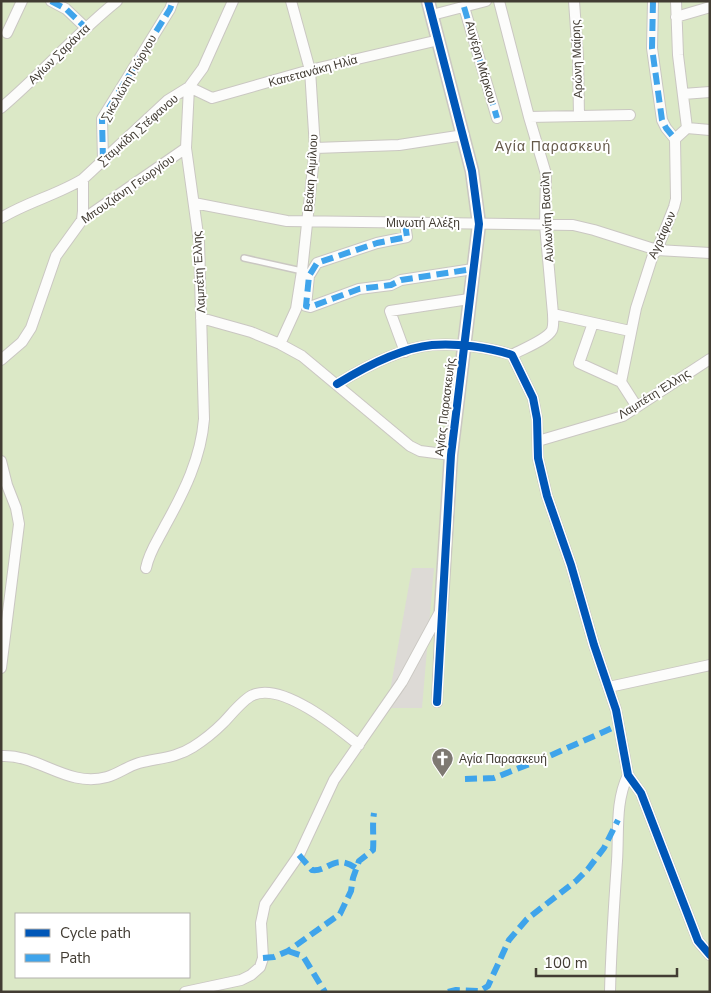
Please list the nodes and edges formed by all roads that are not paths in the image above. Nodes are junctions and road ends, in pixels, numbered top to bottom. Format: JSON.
{"nodes":[{"id":1,"x":22,"y":1,"type":"edge"},
{"id":2,"x":117,"y":1,"type":"edge"},
{"id":3,"x":172,"y":1,"type":"edge"},
{"id":4,"x":233,"y":1,"type":"edge"},
{"id":5,"x":291,"y":1,"type":"edge"},
{"id":6,"x":428,"y":1,"type":"edge"},
{"id":7,"x":486,"y":1,"type":"edge"},
{"id":8,"x":499,"y":1,"type":"edge"},
{"id":9,"x":574,"y":1,"type":"edge"},
{"id":10,"x":653,"y":1,"type":"edge"},
{"id":11,"x":676,"y":1,"type":"edge"},
{"id":12,"x":55,"y":2,"type":"edge"},
{"id":13,"x":464,"y":7,"type":"junction"},
{"id":14,"x":710,"y":7,"type":"edge"},
{"id":15,"x":432,"y":15,"type":"junction"},
{"id":16,"x":676,"y":17,"type":"junction"},
{"id":17,"x":86,"y":28,"type":"junction"},
{"id":18,"x":7,"y":33,"type":"dead end"},
{"id":19,"x":439,"y":40,"type":"junction"},
{"id":20,"x":310,"y":70,"type":"junction"},
{"id":21,"x":190,"y":87,"type":"junction"},
{"id":22,"x":710,"y":92,"type":"edge"},
{"id":23,"x":683,"y":94,"type":"junction"},
{"id":24,"x":1,"y":108,"type":"edge"},
{"id":25,"x":630,"y":115,"type":"dead end"},
{"id":26,"x":579,"y":116,"type":"junction"},
{"id":27,"x":497,"y":118,"type":"dead end"},
{"id":28,"x":529,"y":118,"type":"junction"},
{"id":29,"x":687,"y":128,"type":"junction"},
{"id":30,"x":710,"y":130,"type":"edge"},
{"id":31,"x":464,"y":136,"type":"junction"},
{"id":32,"x":675,"y":139,"type":"junction"},
{"id":33,"x":186,"y":148,"type":"junction"},
{"id":34,"x":315,"y":148,"type":"junction"},
{"id":35,"x":103,"y":160,"type":"junction"},
{"id":36,"x":83,"y":179,"type":"junction"},
{"id":37,"x":194,"y":203,"type":"junction"},
{"id":38,"x":1,"y":218,"type":"edge"},
{"id":39,"x":82,"y":220,"type":"junction"},
{"id":40,"x":307,"y":222,"type":"junction"},
{"id":41,"x":406,"y":224,"type":"junction"},
{"id":42,"x":479,"y":224,"type":"junction"},
{"id":43,"x":545,"y":225,"type":"junction"},
{"id":44,"x":657,"y":250,"type":"junction"},
{"id":45,"x":710,"y":254,"type":"edge"},
{"id":46,"x":244,"y":258,"type":"dead end"},
{"id":47,"x":473,"y":269,"type":"junction"},
{"id":48,"x":302,"y":271,"type":"junction"},
{"id":49,"x":469,"y":299,"type":"junction"},
{"id":50,"x":553,"y":314,"type":"junction"},
{"id":51,"x":201,"y":318,"type":"junction"},
{"id":52,"x":593,"y":323,"type":"junction"},
{"id":53,"x":630,"y":330,"type":"junction"},
{"id":54,"x":280,"y":344,"type":"junction"},
{"id":55,"x":464,"y":346,"type":"junction"},
{"id":56,"x":405,"y":352,"type":"junction"},
{"id":57,"x":512,"y":355,"type":"junction"},
{"id":58,"x":709,"y":357,"type":"edge"},
{"id":59,"x":1,"y":360,"type":"edge"},
{"id":60,"x":621,"y":382,"type":"junction"},
{"id":61,"x":337,"y":384,"type":"junction"},
{"id":62,"x":637,"y":407,"type":"junction"},
{"id":63,"x":538,"y":441,"type":"junction"},
{"id":64,"x":451,"y":455,"type":"junction"},
{"id":65,"x":1,"y":461,"type":"edge"},
{"id":66,"x":146,"y":568,"type":"dead end"},
{"id":67,"x":441,"y":610,"type":"junction"},
{"id":68,"x":710,"y":665,"type":"edge"},
{"id":69,"x":1,"y":668,"type":"edge"},
{"id":70,"x":609,"y":687,"type":"junction"},
{"id":71,"x":437,"y":702,"type":"dead end"},
{"id":72,"x":359,"y":745,"type":"junction"},
{"id":73,"x":1,"y":756,"type":"edge"},
{"id":74,"x":628,"y":774,"type":"junction"},
{"id":75,"x":710,"y":955,"type":"edge"},
{"id":76,"x":185,"y":992,"type":"edge"},
{"id":77,"x":610,"y":992,"type":"edge"}],
"edges":[{"from":1,"to":18,"type":"street"},
{"from":2,"to":17,"type":"street","name":"Αγίων Σαράντα"},
{"from":3,"to":35,"type":"street","name":"Σικελιώτη Γιώργου"},
{"from":4,"to":21,"type":"street","name":"Σταμκίδη Στέφανου"},
{"from":5,"to":20,"type":"street","name":"Βεάκη Αιμίλιου"},
{"from":6,"to":15,"type":"street","name":"Αγίας Παρασκευής"},
{"from":7,"to":13,"type":"street"},
{"from":8,"to":28,"type":"street","name":"Αυλωνίτη Βασίλη"},
{"from":9,"to":26,"type":"street","name":"Αρώνη Μαίρης"},
{"from":10,"to":32,"type":"street"},
{"from":11,"to":16,"type":"street"},
{"from":12,"to":17,"type":"street"},
{"from":13,"to":15,"type":"street"},
{"from":13,"to":27,"type":"street","name":"Αυγέρη Μάρκου"},
{"from":14,"to":16,"type":"street"},
{"from":15,"to":19,"type":"street","name":"Αγίας Παρασκευής"},
{"from":16,"to":23,"type":"street"},
{"from":17,"to":24,"type":"street","name":"Αγίων Σαράντα"},
{"from":19,"to":20,"type":"street","name":"Καπετανάκη Ηλία"},
{"from":19,"to":31,"type":"street","name":"Αγίας Παρασκευής"},
{"from":20,"to":21,"type":"street","name":"Καπετανάκη Ηλία"},
{"from":20,"to":34,"type":"street","name":"Βεάκη Αιμίλιου"},
{"from":21,"to":33,"type":"street","name":"Λαμπέτη Έλλης"},
{"from":21,"to":35,"type":"street","name":"Σταμκίδη Στέφανου"},
{"from":22,"to":23,"type":"street"},
{"from":23,"to":29,"type":"street"},
{"from":25,"to":26,"type":"street"},
{"from":26,"to":28,"type":"street"},
{"from":28,"to":43,"type":"street","name":"Αυλωνίτη Βασίλη"},
{"from":29,"to":30,"type":"street"},
{"from":29,"to":32,"type":"street"},
{"from":31,"to":34,"type":"street"},
{"from":31,"to":42,"type":"street","name":"Αγίας Παρασκευής"},
{"from":32,"to":44,"type":"street","name":"Αγράφων"},
{"from":33,"to":37,"type":"street","name":"Λαμπέτη Έλλης"},
{"from":33,"to":39,"type":"street","name":"Μπουζιάνη Γεωργίου"},
{"from":34,"to":40,"type":"street","name":"Βεάκη Αιμίλιου"},
{"from":35,"to":36,"type":"street","name":"Σταμκίδη Στέφανου"},
{"from":36,"to":38,"type":"street","name":"Σταμκίδη Στέφανου"},
{"from":36,"to":39,"type":"street"},
{"from":37,"to":40,"type":"street","name":"Μινωτή Αλέξη"},
{"from":37,"to":51,"type":"street","name":"Λαμπέτη Έλλης"},
{"from":39,"to":59,"type":"street","name":"Μπουζιάνη Γεωργίου"},
{"from":40,"to":41,"type":"street","name":"Μινωτή Αλέξη"},
{"from":40,"to":48,"type":"street","name":"Βεάκη Αιμίλιου"},
{"from":41,"to":42,"type":"street","name":"Μινωτή Αλέξη"},
{"from":41,"to":47,"type":"street"},
{"from":42,"to":43,"type":"street","name":"Μινωτή Αλέξη"},
{"from":42,"to":47,"type":"street","name":"Αγίας Παρασκευής"},
{"from":43,"to":44,"type":"street","name":"Μινωτή Αλέξη"},
{"from":43,"to":50,"type":"street","name":"Αυλωνίτη Βασίλη"},
{"from":44,"to":45,"type":"street","name":"Μινωτή Αλέξη"},
{"from":44,"to":53,"type":"street","name":"Αγράφων"},
{"from":46,"to":48,"type":"lane"},
{"from":47,"to":49,"type":"street","name":"Αγίας Παρασκευής"},
{"from":48,"to":54,"type":"street","name":"Βεάκη Αιμίλιου"},
{"from":49,"to":55,"type":"street","name":"Αγίας Παρασκευής"},
{"from":49,"to":56,"type":"street"},
{"from":50,"to":52,"type":"street"},
{"from":50,"to":57,"type":"street","name":"Αυλωνίτη Βασίλη"},
{"from":51,"to":54,"type":"street","name":"Λαμπέτη Έλλης"},
{"from":51,"to":66,"type":"street"},
{"from":52,"to":53,"type":"street"},
{"from":52,"to":60,"type":"street"},
{"from":53,"to":60,"type":"street","name":"Αγράφων"},
{"from":54,"to":61,"type":"street","name":"Λαμπέτη Έλλης"},
{"from":55,"to":56,"type":"street"},
{"from":55,"to":57,"type":"street"},
{"from":55,"to":64,"type":"street","name":"Αγίας Παρασκευής"},
{"from":56,"to":61,"type":"street"},
{"from":57,"to":63,"type":"street"},
{"from":58,"to":62,"type":"street","name":"Λαμπέτη Έλλης"},
{"from":60,"to":62,"type":"street"},
{"from":61,"to":64,"type":"street","name":"Λαμπέτη Έλλης"},
{"from":62,"to":63,"type":"street","name":"Λαμπέτη Έλλης"},
{"from":63,"to":70,"type":"street"},
{"from":64,"to":67,"type":"street","name":"Αγίας Παρασκευής"},
{"from":65,"to":69,"type":"street"},
{"from":67,"to":71,"type":"street","name":"Αγίας Παρασκευής"},
{"from":67,"to":72,"type":"street"},
{"from":68,"to":70,"type":"street"},
{"from":70,"to":74,"type":"street"},
{"from":72,"to":73,"type":"street"},
{"from":72,"to":76,"type":"street"},
{"from":74,"to":75,"type":"street"},
{"from":74,"to":77,"type":"street"}]}
